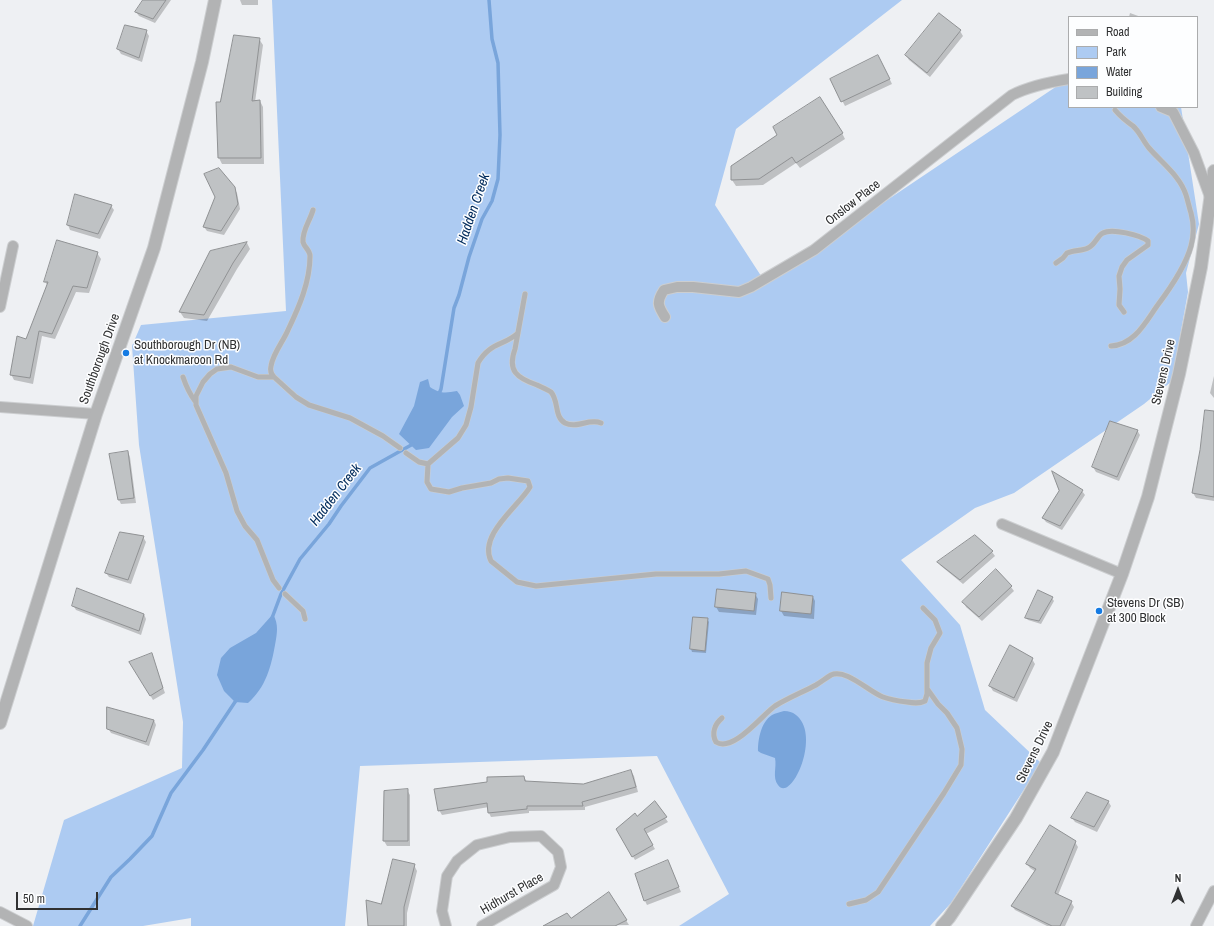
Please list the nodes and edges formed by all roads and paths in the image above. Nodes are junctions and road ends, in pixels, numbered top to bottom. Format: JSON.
{"nodes":[{"id":1,"x":215,"y":0,"type":"edge"},
{"id":2,"x":1068,"y":79,"type":"edge"},
{"id":3,"x":1163,"y":108,"type":"edge"},
{"id":4,"x":1114,"y":110,"type":"dead end"},
{"id":5,"x":1214,"y":171,"type":"edge"},
{"id":6,"x":1210,"y":197,"type":"junction"},
{"id":7,"x":313,"y":210,"type":"dead end"},
{"id":8,"x":13,"y":246,"type":"dead end"},
{"id":9,"x":1056,"y":263,"type":"dead end"},
{"id":10,"x":525,"y":294,"type":"dead end"},
{"id":11,"x":0,"y":307,"type":"edge"},
{"id":12,"x":1124,"y":312,"type":"dead end"},
{"id":13,"x":665,"y":317,"type":"dead end"},
{"id":14,"x":518,"y":333,"type":"junction"},
{"id":15,"x":1111,"y":346,"type":"dead end"},
{"id":16,"x":184,"y":377,"type":"dead end"},
{"id":17,"x":274,"y":378,"type":"junction"},
{"id":18,"x":195,"y":401,"type":"junction"},
{"id":19,"x":0,"y":407,"type":"edge"},
{"id":20,"x":96,"y":414,"type":"junction"},
{"id":21,"x":601,"y":423,"type":"dead end"},
{"id":22,"x":400,"y":448,"type":"dead end"},
{"id":23,"x":406,"y":453,"type":"dead end"},
{"id":24,"x":428,"y":464,"type":"junction"},
{"id":25,"x":1002,"y":524,"type":"dead end"},
{"id":26,"x":1122,"y":574,"type":"junction"},
{"id":27,"x":279,"y":588,"type":"dead end"},
{"id":28,"x":286,"y":594,"type":"dead end"},
{"id":29,"x":771,"y":598,"type":"dead end"},
{"id":30,"x":923,"y":608,"type":"dead end"},
{"id":31,"x":305,"y":619,"type":"dead end"},
{"id":32,"x":927,"y":690,"type":"junction"},
{"id":33,"x":722,"y":718,"type":"dead end"},
{"id":34,"x":0,"y":723,"type":"edge"},
{"id":35,"x":1214,"y":891,"type":"edge"},
{"id":36,"x":849,"y":904,"type":"dead end"},
{"id":37,"x":0,"y":912,"type":"edge"},
{"id":38,"x":27,"y":926,"type":"edge"},
{"id":39,"x":446,"y":926,"type":"edge"},
{"id":40,"x":482,"y":926,"type":"edge"},
{"id":41,"x":942,"y":926,"type":"edge"},
{"id":42,"x":1196,"y":926,"type":"edge"}],
"edges":[{"from":1,"to":20,"type":"street","name":"Southborough Drive"},
{"from":2,"to":13,"type":"street","name":"Onslow Place"},
{"from":3,"to":6,"type":"street"},
{"from":4,"to":15,"type":"lane"},
{"from":5,"to":6,"type":"street","name":"Stevens Drive"},
{"from":6,"to":26,"type":"street","name":"Stevens Drive"},
{"from":7,"to":17,"type":"lane"},
{"from":8,"to":11,"type":"street"},
{"from":9,"to":12,"type":"lane"},
{"from":10,"to":14,"type":"lane"},
{"from":14,"to":21,"type":"lane"},
{"from":14,"to":24,"type":"lane"},
{"from":16,"to":18,"type":"lane"},
{"from":17,"to":18,"type":"lane"},
{"from":17,"to":22,"type":"lane"},
{"from":18,"to":27,"type":"lane"},
{"from":19,"to":20,"type":"street"},
{"from":20,"to":34,"type":"street","name":"Southborough Drive"},
{"from":23,"to":24,"type":"lane"},
{"from":24,"to":29,"type":"lane"},
{"from":25,"to":26,"type":"street"},
{"from":26,"to":41,"type":"street","name":"Stevens Drive"},
{"from":28,"to":31,"type":"lane"},
{"from":30,"to":32,"type":"lane"},
{"from":32,"to":33,"type":"lane"},
{"from":32,"to":36,"type":"lane"},
{"from":35,"to":42,"type":"street"},
{"from":37,"to":38,"type":"street"},
{"from":39,"to":40,"type":"street","name":"Hidhurst Place"}]}
